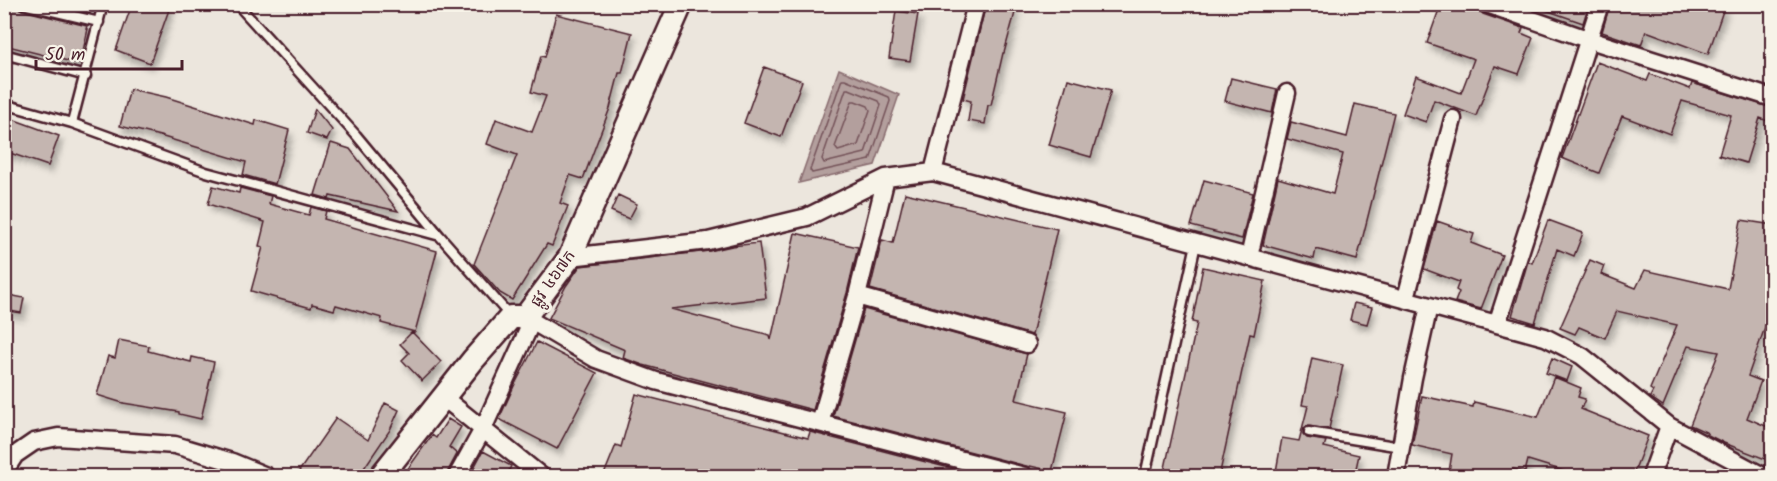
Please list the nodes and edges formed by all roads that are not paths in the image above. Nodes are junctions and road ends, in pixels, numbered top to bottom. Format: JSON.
{"nodes":[{"id":1,"x":23,"y":4,"type":"edge"},
{"id":2,"x":103,"y":4,"type":"edge"},
{"id":3,"x":237,"y":4,"type":"edge"},
{"id":4,"x":681,"y":4,"type":"edge"},
{"id":5,"x":976,"y":4,"type":"edge"},
{"id":6,"x":1487,"y":4,"type":"edge"},
{"id":7,"x":1600,"y":4,"type":"edge"},
{"id":8,"x":99,"y":22,"type":"junction"},
{"id":9,"x":1590,"y":40,"type":"junction"},
{"id":10,"x":4,"y":54,"type":"edge"},
{"id":11,"x":86,"y":76,"type":"junction"},
{"id":12,"x":1287,"y":93,"type":"dead end"},
{"id":13,"x":1773,"y":98,"type":"edge"},
{"id":14,"x":4,"y":104,"type":"edge"},
{"id":15,"x":1453,"y":119,"type":"dead end"},
{"id":16,"x":72,"y":123,"type":"junction"},
{"id":17,"x":933,"y":172,"type":"junction"},
{"id":18,"x":886,"y":178,"type":"junction"},
{"id":19,"x":440,"y":236,"type":"junction"},
{"id":20,"x":1196,"y":244,"type":"junction"},
{"id":21,"x":570,"y":257,"type":"junction"},
{"id":22,"x":1249,"y":257,"type":"junction"},
{"id":23,"x":856,"y":296,"type":"junction"},
{"id":24,"x":1406,"y":298,"type":"junction"},
{"id":25,"x":1429,"y":306,"type":"junction"},
{"id":26,"x":518,"y":317,"type":"junction"},
{"id":27,"x":1497,"y":324,"type":"junction"},
{"id":28,"x":1028,"y":344,"type":"dead end"},
{"id":29,"x":444,"y":398,"type":"junction"},
{"id":30,"x":820,"y":423,"type":"junction"},
{"id":31,"x":1669,"y":426,"type":"junction"},
{"id":32,"x":483,"y":429,"type":"junction"},
{"id":33,"x":1309,"y":432,"type":"dead end"},
{"id":34,"x":1401,"y":447,"type":"junction"},
{"id":35,"x":4,"y":472,"type":"edge"},
{"id":36,"x":266,"y":477,"type":"edge"},
{"id":37,"x":381,"y":477,"type":"edge"},
{"id":38,"x":457,"y":477,"type":"edge"},
{"id":39,"x":541,"y":477,"type":"edge"},
{"id":40,"x":1024,"y":477,"type":"edge"},
{"id":41,"x":1145,"y":477,"type":"edge"},
{"id":42,"x":1396,"y":477,"type":"edge"},
{"id":43,"x":1651,"y":477,"type":"edge"},
{"id":44,"x":1763,"y":477,"type":"edge"}],
"edges":[{"from":1,"to":8,"type":"lane"},
{"from":2,"to":8,"type":"lane"},
{"from":3,"to":19,"type":"lane"},
{"from":4,"to":21,"type":"street","name":"ផ្លូវ ៤៦៧ក"},
{"from":5,"to":17,"type":"street"},
{"from":6,"to":9,"type":"street"},
{"from":7,"to":9,"type":"street"},
{"from":8,"to":11,"type":"lane"},
{"from":9,"to":13,"type":"street"},
{"from":9,"to":27,"type":"street"},
{"from":10,"to":11,"type":"lane"},
{"from":11,"to":16,"type":"lane"},
{"from":12,"to":22,"type":"street"},
{"from":14,"to":16,"type":"lane"},
{"from":15,"to":24,"type":"street"},
{"from":16,"to":19,"type":"lane"},
{"from":17,"to":18,"type":"street"},
{"from":17,"to":20,"type":"street"},
{"from":18,"to":21,"type":"street"},
{"from":18,"to":23,"type":"street"},
{"from":19,"to":26,"type":"lane"},
{"from":20,"to":22,"type":"street"},
{"from":20,"to":41,"type":"lane"},
{"from":21,"to":26,"type":"street","name":"ផ្លូវ ៤៦៧ក"},
{"from":22,"to":24,"type":"street"},
{"from":23,"to":28,"type":"street"},
{"from":23,"to":30,"type":"street"},
{"from":24,"to":25,"type":"street"},
{"from":25,"to":27,"type":"street"},
{"from":25,"to":34,"type":"street"},
{"from":26,"to":29,"type":"street","name":"ផ្លូវ ៤៦៧ក"},
{"from":26,"to":30,"type":"street"},
{"from":26,"to":32,"type":"street"},
{"from":27,"to":31,"type":"street"},
{"from":29,"to":32,"type":"street"},
{"from":29,"to":37,"type":"street","name":"ផ្លូវ ៤៦៧ក"},
{"from":30,"to":40,"type":"street"},
{"from":31,"to":43,"type":"street"},
{"from":31,"to":44,"type":"street"},
{"from":32,"to":38,"type":"street"},
{"from":32,"to":39,"type":"street"},
{"from":33,"to":34,"type":"lane"},
{"from":34,"to":42,"type":"street"},
{"from":35,"to":36,"type":"street"}]}
